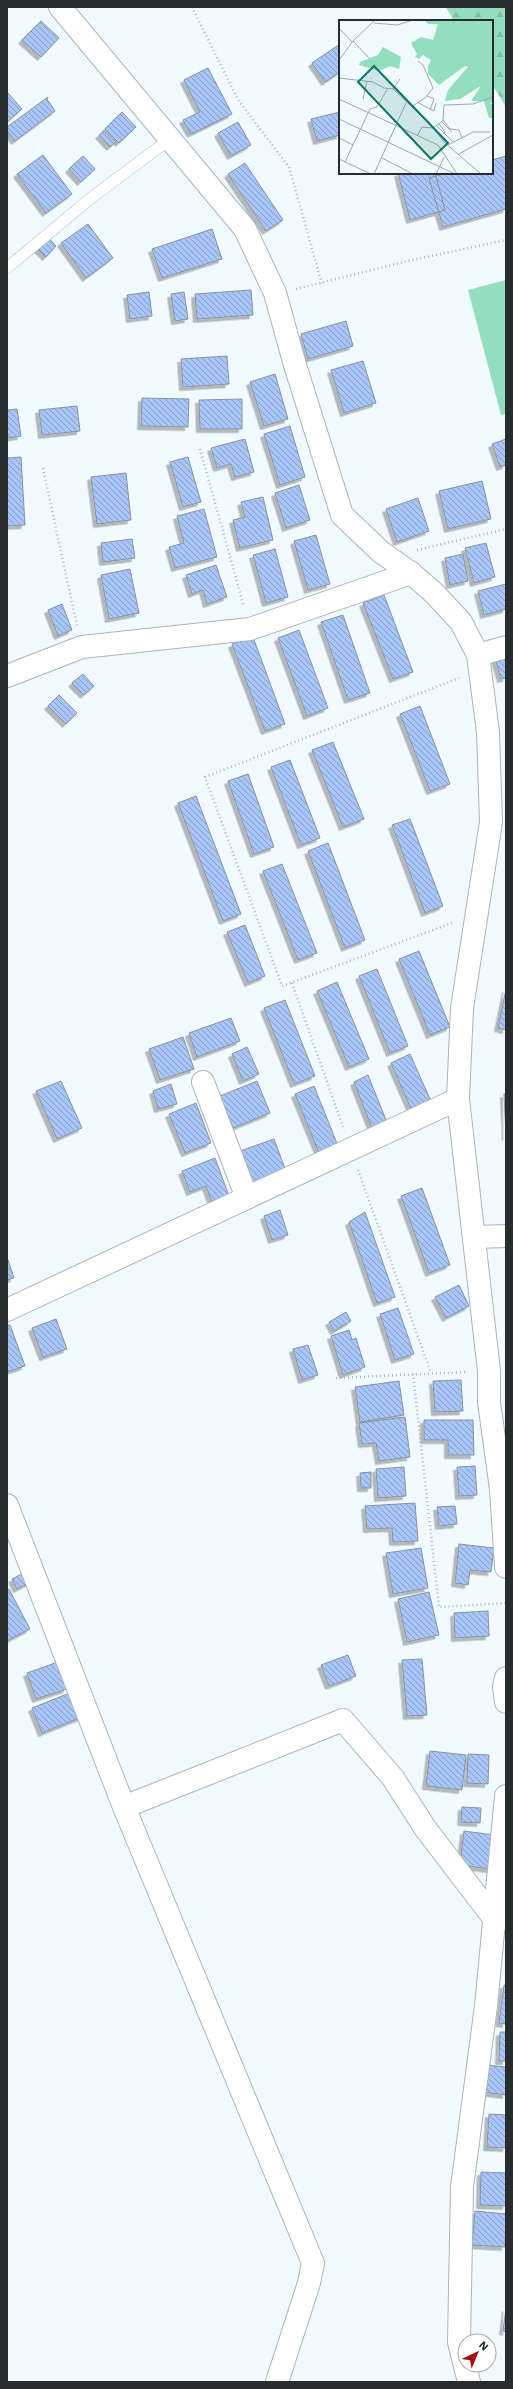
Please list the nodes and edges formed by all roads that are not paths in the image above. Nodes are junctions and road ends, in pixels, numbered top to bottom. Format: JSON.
{"nodes":[{"id":1,"x":60,"y":7,"type":"edge"},
{"id":2,"x":170,"y":139,"type":"junction"},
{"id":3,"x":7,"y":268,"type":"edge"},
{"id":4,"x":411,"y":573,"type":"junction"},
{"id":5,"x":506,"y":647,"type":"edge"},
{"id":6,"x":479,"y":663,"type":"junction"},
{"id":7,"x":7,"y":676,"type":"edge"},
{"id":8,"x":203,"y":1082,"type":"dead end"},
{"id":9,"x":458,"y":1099,"type":"junction"},
{"id":10,"x":247,"y":1198,"type":"junction"},
{"id":11,"x":506,"y":1236,"type":"edge"},
{"id":12,"x":476,"y":1237,"type":"junction"},
{"id":13,"x":7,"y":1310,"type":"edge"},
{"id":14,"x":7,"y":1505,"type":"edge"},
{"id":15,"x":506,"y":1567,"type":"edge"},
{"id":16,"x":506,"y":1678,"type":"edge"},
{"id":17,"x":506,"y":1702,"type":"edge"},
{"id":18,"x":506,"y":1796,"type":"edge"},
{"id":19,"x":124,"y":1807,"type":"junction"},
{"id":20,"x":500,"y":1917,"type":"edge"},
{"id":21,"x":277,"y":2382,"type":"edge"},
{"id":22,"x":469,"y":2382,"type":"edge"}],
"edges":[{"from":1,"to":2,"type":"street"},
{"from":2,"to":3,"type":"lane"},
{"from":2,"to":4,"type":"street"},
{"from":4,"to":6,"type":"street"},
{"from":4,"to":7,"type":"street"},
{"from":5,"to":6,"type":"street"},
{"from":6,"to":9,"type":"street"},
{"from":8,"to":10,"type":"street"},
{"from":9,"to":10,"type":"street"},
{"from":9,"to":12,"type":"street"},
{"from":10,"to":13,"type":"street"},
{"from":11,"to":12,"type":"street"},
{"from":12,"to":15,"type":"street"},
{"from":14,"to":19,"type":"street"},
{"from":16,"to":17,"type":"street"},
{"from":18,"to":20,"type":"street"},
{"from":19,"to":20,"type":"street"},
{"from":19,"to":21,"type":"street"},
{"from":20,"to":22,"type":"street"}]}
